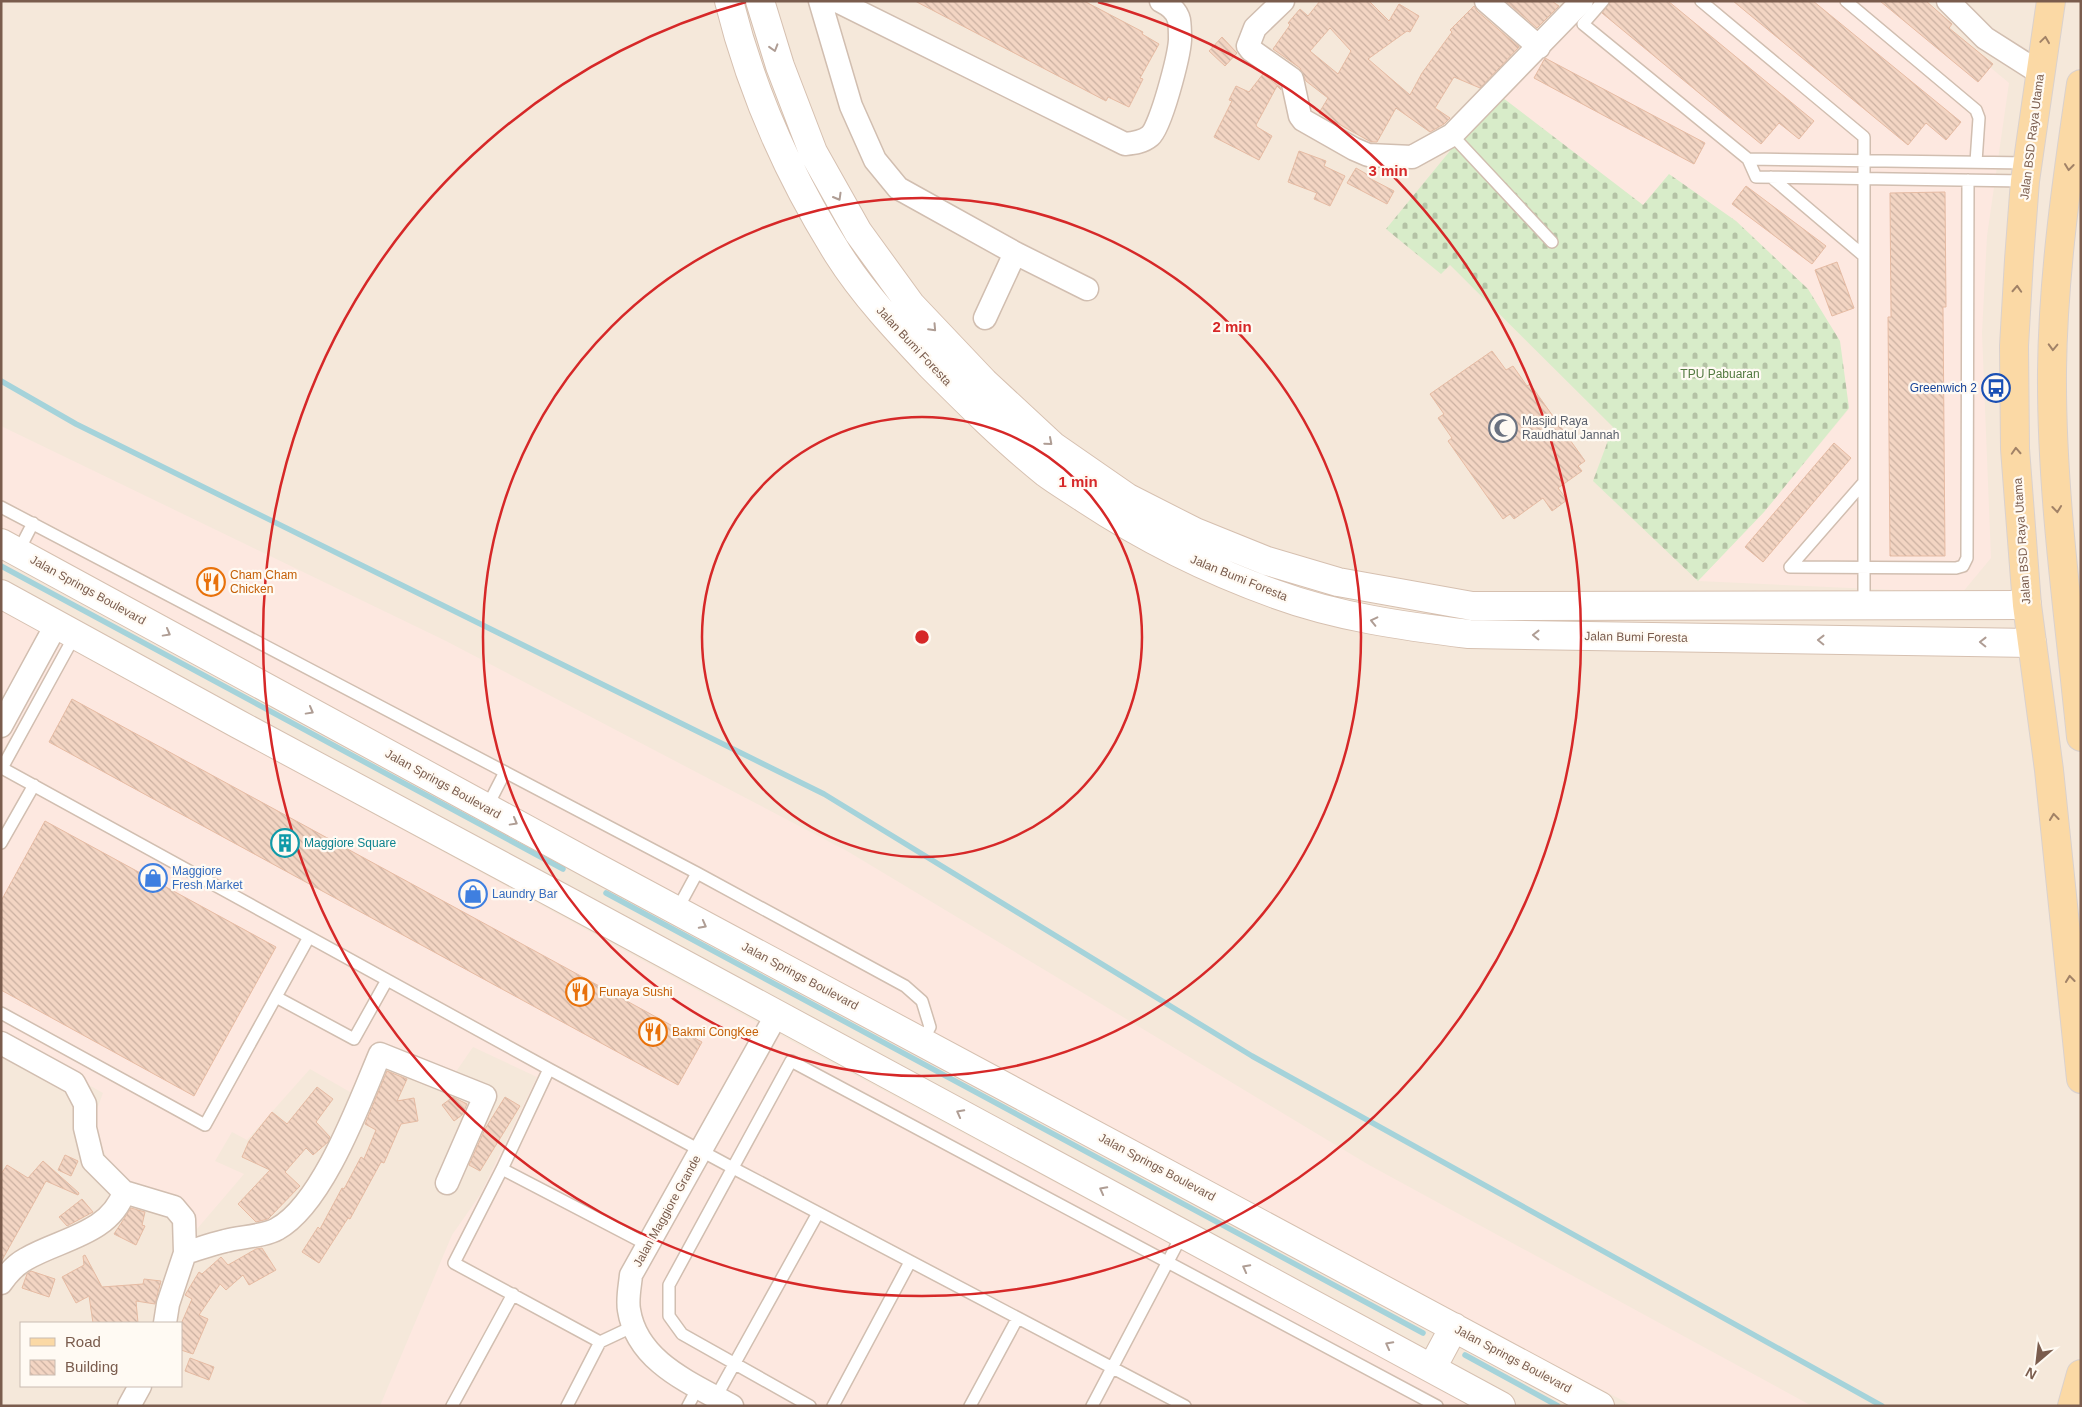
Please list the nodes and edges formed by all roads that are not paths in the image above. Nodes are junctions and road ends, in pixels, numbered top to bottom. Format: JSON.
{"nodes":[{"id":1,"x":729,"y":1,"type":"edge"},
{"id":2,"x":760,"y":1,"type":"edge"},
{"id":3,"x":820,"y":1,"type":"edge"},
{"id":4,"x":837,"y":1,"type":"edge"},
{"id":5,"x":1161,"y":1,"type":"edge"},
{"id":6,"x":1283,"y":1,"type":"edge"},
{"id":7,"x":1486,"y":1,"type":"edge"},
{"id":8,"x":1582,"y":1,"type":"edge"},
{"id":9,"x":1603,"y":1,"type":"edge"},
{"id":10,"x":1701,"y":1,"type":"edge"},
{"id":11,"x":1846,"y":1,"type":"edge"},
{"id":12,"x":1948,"y":1,"type":"edge"},
{"id":13,"x":2051,"y":1,"type":"edge"},
{"id":14,"x":1539,"y":47,"type":"junction"},
{"id":15,"x":2040,"y":73,"type":"junction"},
{"id":16,"x":2081,"y":84,"type":"edge"},
{"id":17,"x":2077,"y":132,"type":"edge"},
{"id":18,"x":1452,"y":135,"type":"junction"},
{"id":19,"x":1748,"y":159,"type":"junction"},
{"id":20,"x":1864,"y":161,"type":"junction"},
{"id":21,"x":1976,"y":162,"type":"junction"},
{"id":22,"x":2026,"y":172,"type":"junction"},
{"id":23,"x":1771,"y":177,"type":"junction"},
{"id":24,"x":1864,"y":178,"type":"junction"},
{"id":25,"x":1968,"y":180,"type":"junction"},
{"id":26,"x":1552,"y":242,"type":"dead end"},
{"id":27,"x":1015,"y":253,"type":"junction"},
{"id":28,"x":1864,"y":256,"type":"junction"},
{"id":29,"x":1087,"y":289,"type":"dead end"},
{"id":30,"x":985,"y":318,"type":"dead end"},
{"id":31,"x":1864,"y":482,"type":"junction"},
{"id":32,"x":1,"y":507,"type":"edge"},
{"id":33,"x":33,"y":523,"type":"junction"},
{"id":34,"x":9,"y":548,"type":"edge"},
{"id":35,"x":1864,"y":567,"type":"junction"},
{"id":36,"x":1,"y":594,"type":"edge"},
{"id":37,"x":1864,"y":604,"type":"junction"},
{"id":38,"x":2027,"y":604,"type":"junction"},
{"id":39,"x":1566,"y":605,"type":"junction"},
{"id":40,"x":2074,"y":610,"type":"edge"},
{"id":41,"x":66,"y":630,"type":"junction"},
{"id":42,"x":1567,"y":636,"type":"junction"},
{"id":43,"x":2032,"y":643,"type":"junction"},
{"id":44,"x":2076,"y":644,"type":"edge"},
{"id":45,"x":1,"y":726,"type":"edge"},
{"id":46,"x":2081,"y":737,"type":"edge"},
{"id":47,"x":505,"y":772,"type":"junction"},
{"id":48,"x":34,"y":785,"type":"junction"},
{"id":49,"x":487,"y":807,"type":"junction"},
{"id":50,"x":1,"y":843,"type":"edge"},
{"id":51,"x":592,"y":865,"type":"junction"},
{"id":52,"x":697,"y":872,"type":"junction"},
{"id":53,"x":573,"y":904,"type":"junction"},
{"id":54,"x":677,"y":910,"type":"junction"},
{"id":55,"x":309,"y":937,"type":"junction"},
{"id":56,"x":387,"y":980,"type":"junction"},
{"id":57,"x":276,"y":997,"type":"junction"},
{"id":58,"x":1,"y":1013,"type":"edge"},
{"id":59,"x":776,"y":1014,"type":"junction"},
{"id":60,"x":926,"y":1034,"type":"junction"},
{"id":61,"x":1,"y":1042,"type":"edge"},
{"id":62,"x":549,"y":1069,"type":"junction"},
{"id":63,"x":2081,"y":1080,"type":"edge"},
{"id":64,"x":701,"y":1150,"type":"junction"},
{"id":65,"x":732,"y":1168,"type":"junction"},
{"id":66,"x":502,"y":1169,"type":"junction"},
{"id":67,"x":447,"y":1183,"type":"dead end"},
{"id":68,"x":124,"y":1192,"type":"junction"},
{"id":69,"x":818,"y":1213,"type":"junction"},
{"id":70,"x":1183,"y":1233,"type":"junction"},
{"id":71,"x":648,"y":1245,"type":"junction"},
{"id":72,"x":185,"y":1253,"type":"junction"},
{"id":73,"x":910,"y":1262,"type":"junction"},
{"id":74,"x":1168,"y":1262,"type":"junction"},
{"id":75,"x":1,"y":1283,"type":"edge"},
{"id":76,"x":514,"y":1294,"type":"junction"},
{"id":77,"x":1017,"y":1319,"type":"junction"},
{"id":78,"x":164,"y":1322,"type":"edge"},
{"id":79,"x":634,"y":1326,"type":"junction"},
{"id":80,"x":1454,"y":1327,"type":"junction"},
{"id":81,"x":600,"y":1342,"type":"junction"},
{"id":82,"x":734,"y":1364,"type":"junction"},
{"id":83,"x":1112,"y":1366,"type":"junction"},
{"id":84,"x":1432,"y":1368,"type":"junction"},
{"id":85,"x":2081,"y":1374,"type":"edge"},
{"id":86,"x":139,"y":1387,"type":"edge"},
{"id":87,"x":709,"y":1399,"type":"edge"},
{"id":88,"x":1484,"y":1400,"type":"edge"},
{"id":89,"x":129,"y":1406,"type":"edge"},
{"id":90,"x":452,"y":1406,"type":"edge"},
{"id":91,"x":567,"y":1406,"type":"edge"},
{"id":92,"x":810,"y":1406,"type":"edge"},
{"id":93,"x":833,"y":1406,"type":"edge"},
{"id":94,"x":970,"y":1406,"type":"edge"},
{"id":95,"x":1092,"y":1406,"type":"edge"},
{"id":96,"x":1185,"y":1406,"type":"edge"},
{"id":97,"x":1437,"y":1406,"type":"edge"},
{"id":98,"x":1600,"y":1406,"type":"edge"},
{"id":99,"x":2072,"y":1406,"type":"edge"}],
"edges":[{"from":42,"to":1,"type":"main road","name":"Jalan Bumi Foresta","one_way":true},
{"from":2,"to":39,"type":"main road","one_way":true},
{"from":3,"to":27,"type":"street"},
{"from":4,"to":5,"type":"street"},
{"from":6,"to":18,"type":"street"},
{"from":7,"to":14,"type":"street"},
{"from":8,"to":14,"type":"street"},
{"from":9,"to":19,"type":"lane"},
{"from":10,"to":20,"type":"lane"},
{"from":11,"to":21,"type":"lane"},
{"from":12,"to":15,"type":"street"},
{"from":15,"to":13,"type":"main road","name":"Jalan BSD Raya Utama","one_way":true},
{"from":14,"to":18,"type":"street"},
{"from":15,"to":22,"type":"main road","name":"Jalan BSD Raya Utama"},
{"from":16,"to":17,"type":"main road"},
{"from":17,"to":40,"type":"main road","one_way":true},
{"from":18,"to":26,"type":"lane"},
{"from":19,"to":20,"type":"lane"},
{"from":19,"to":23,"type":"lane"},
{"from":20,"to":21,"type":"lane"},
{"from":20,"to":24,"type":"lane"},
{"from":21,"to":22,"type":"lane"},
{"from":22,"to":25,"type":"lane"},
{"from":38,"to":22,"type":"main road","name":"Jalan BSD Raya Utama","one_way":true},
{"from":23,"to":24,"type":"lane"},
{"from":23,"to":28,"type":"lane"},
{"from":24,"to":25,"type":"lane"},
{"from":24,"to":28,"type":"lane"},
{"from":25,"to":35,"type":"lane"},
{"from":27,"to":29,"type":"street"},
{"from":27,"to":30,"type":"street"},
{"from":28,"to":31,"type":"lane"},
{"from":31,"to":35,"type":"lane"},
{"from":31,"to":35,"type":"lane"},
{"from":32,"to":33,"type":"lane"},
{"from":33,"to":34,"type":"lane"},
{"from":33,"to":47,"type":"lane"},
{"from":34,"to":49,"type":"main road","name":"Jalan Springs Boulevard","one_way":true},
{"from":35,"to":37,"type":"lane"},
{"from":36,"to":41,"type":"main road"},
{"from":37,"to":38,"type":"main road"},
{"from":37,"to":39,"type":"main road"},
{"from":38,"to":43,"type":"main road","name":"Jalan BSD Raya Utama"},
{"from":39,"to":42,"type":"main road"},
{"from":40,"to":44,"type":"main road"},
{"from":41,"to":45,"type":"street"},
{"from":41,"to":48,"type":"lane"},
{"from":41,"to":53,"type":"main road"},
{"from":43,"to":42,"type":"main road","name":"Jalan Bumi Foresta","one_way":true},
{"from":63,"to":43,"type":"main road","name":"Jalan BSD Raya Utama","one_way":true},
{"from":44,"to":46,"type":"main road"},
{"from":47,"to":49,"type":"lane"},
{"from":47,"to":52,"type":"lane"},
{"from":48,"to":50,"type":"lane"},
{"from":48,"to":55,"type":"lane"},
{"from":49,"to":51,"type":"main road","name":"Jalan Springs Boulevard","one_way":true},
{"from":51,"to":53,"type":"main road"},
{"from":51,"to":54,"type":"main road","name":"Jalan Springs Boulevard"},
{"from":52,"to":54,"type":"lane"},
{"from":52,"to":60,"type":"lane"},
{"from":53,"to":59,"type":"main road"},
{"from":54,"to":60,"type":"main road","name":"Jalan Springs Boulevard","one_way":true},
{"from":55,"to":56,"type":"lane"},
{"from":55,"to":57,"type":"lane"},
{"from":56,"to":57,"type":"lane"},
{"from":56,"to":62,"type":"lane"},
{"from":57,"to":58,"type":"lane"},
{"from":59,"to":64,"type":"street","name":"Jalan Maggiore Grande"},
{"from":70,"to":59,"type":"main road","one_way":true},
{"from":60,"to":80,"type":"main road","name":"Jalan Springs Boulevard"},
{"from":61,"to":68,"type":"street"},
{"from":62,"to":64,"type":"lane"},
{"from":62,"to":66,"type":"lane"},
{"from":64,"to":65,"type":"lane"},
{"from":64,"to":71,"type":"street","name":"Jalan Maggiore Grande"},
{"from":65,"to":69,"type":"lane"},
{"from":65,"to":74,"type":"lane"},
{"from":65,"to":82,"type":"lane"},
{"from":66,"to":71,"type":"lane"},
{"from":66,"to":76,"type":"lane"},
{"from":67,"to":72,"type":"street"},
{"from":68,"to":72,"type":"street"},
{"from":68,"to":75,"type":"street"},
{"from":69,"to":73,"type":"lane"},
{"from":69,"to":82,"type":"lane"},
{"from":70,"to":74,"type":"lane"},
{"from":84,"to":70,"type":"main road","one_way":true},
{"from":71,"to":79,"type":"street","name":"Jalan Maggiore Grande"},
{"from":72,"to":78,"type":"street"},
{"from":73,"to":77,"type":"lane"},
{"from":73,"to":93,"type":"lane"},
{"from":74,"to":83,"type":"lane"},
{"from":74,"to":97,"type":"lane"},
{"from":76,"to":81,"type":"lane"},
{"from":76,"to":90,"type":"lane"},
{"from":77,"to":83,"type":"lane"},
{"from":77,"to":94,"type":"lane"},
{"from":79,"to":81,"type":"lane"},
{"from":79,"to":87,"type":"street","name":"Jalan Maggiore Grande"},
{"from":80,"to":84,"type":"main road"},
{"from":80,"to":98,"type":"main road","name":"Jalan Springs Boulevard"},
{"from":81,"to":91,"type":"lane"},
{"from":82,"to":87,"type":"lane"},
{"from":82,"to":92,"type":"lane"},
{"from":83,"to":95,"type":"lane"},
{"from":83,"to":96,"type":"lane"},
{"from":84,"to":88,"type":"main road"},
{"from":85,"to":99,"type":"main road"},
{"from":86,"to":89,"type":"street"}]}
